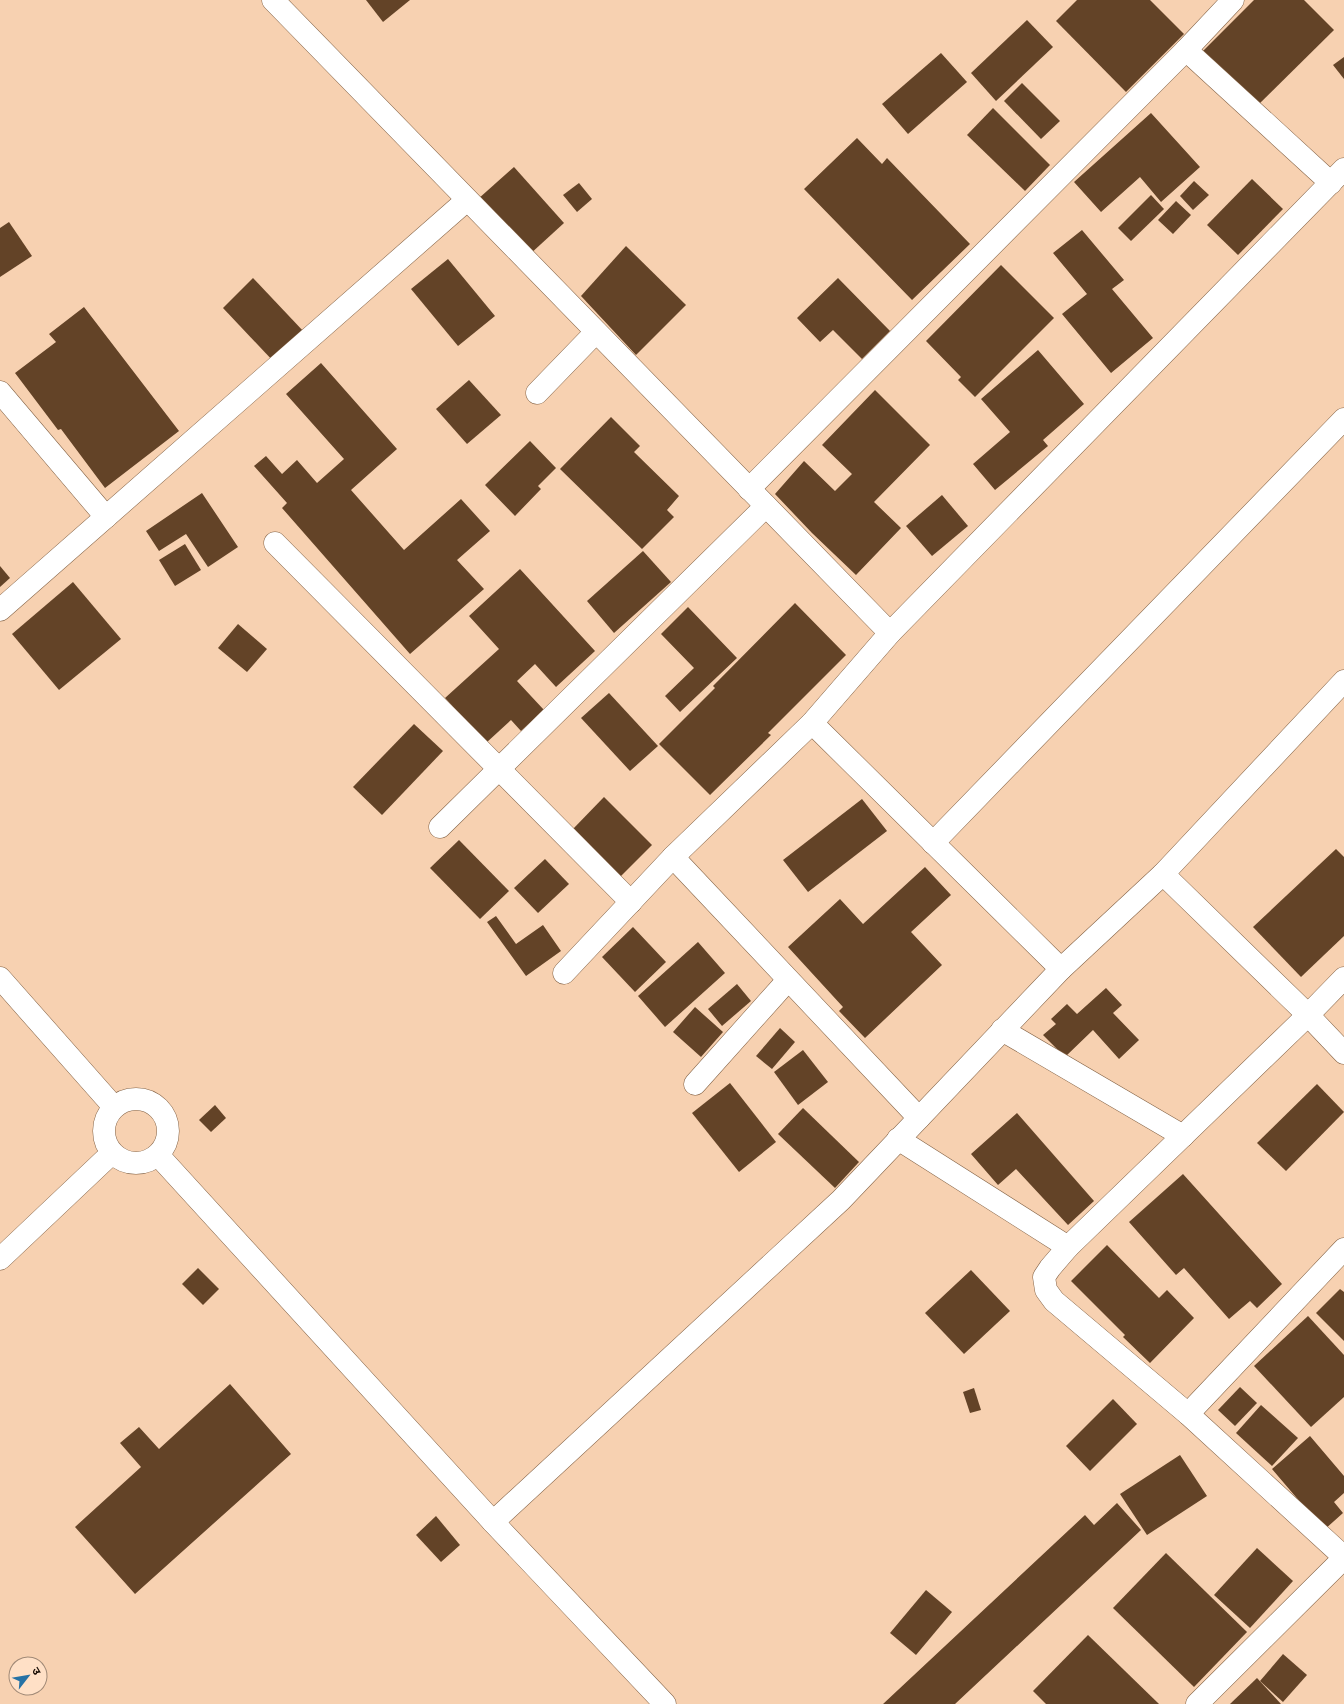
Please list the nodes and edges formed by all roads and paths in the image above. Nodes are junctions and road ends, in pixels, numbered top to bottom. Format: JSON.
{"nodes":[{"id":1,"x":273,"y":0,"type":"edge"},
{"id":2,"x":1233,"y":0,"type":"edge"},
{"id":3,"x":1186,"y":50,"type":"junction"},
{"id":4,"x":1337,"y":176,"type":"edge"},
{"id":5,"x":467,"y":200,"type":"junction"},
{"id":6,"x":596,"y":332,"type":"junction"},
{"id":7,"x":0,"y":392,"type":"edge"},
{"id":8,"x":536,"y":393,"type":"dead end"},
{"id":9,"x":1344,"y":419,"type":"edge"},
{"id":10,"x":750,"y":489,"type":"junction"},
{"id":11,"x":766,"y":506,"type":"junction"},
{"id":12,"x":106,"y":517,"type":"junction"},
{"id":13,"x":275,"y":543,"type":"dead end"},
{"id":14,"x":0,"y":610,"type":"edge"},
{"id":15,"x":890,"y":632,"type":"junction"},
{"id":16,"x":1344,"y":681,"type":"edge"},
{"id":17,"x":812,"y":723,"type":"junction"},
{"id":18,"x":500,"y":769,"type":"junction"},
{"id":19,"x":440,"y":827,"type":"dead end"},
{"id":20,"x":933,"y":843,"type":"junction"},
{"id":21,"x":673,"y":857,"type":"junction"},
{"id":22,"x":1163,"y":874,"type":"junction"},
{"id":23,"x":631,"y":902,"type":"junction"},
{"id":24,"x":1061,"y":969,"type":"junction"},
{"id":25,"x":564,"y":973,"type":"dead end"},
{"id":26,"x":0,"y":978,"type":"edge"},
{"id":27,"x":1344,"y":978,"type":"edge"},
{"id":28,"x":788,"y":980,"type":"junction"},
{"id":29,"x":1308,"y":1015,"type":"junction"},
{"id":30,"x":1002,"y":1030,"type":"junction"},
{"id":31,"x":1344,"y":1053,"type":"edge"},
{"id":32,"x":695,"y":1084,"type":"dead end"},
{"id":33,"x":114,"y":1107,"type":"junction"},
{"id":34,"x":919,"y":1118,"type":"junction"},
{"id":35,"x":1182,"y":1136,"type":"junction"},
{"id":36,"x":898,"y":1139,"type":"junction"},
{"id":37,"x":112,"y":1153,"type":"junction"},
{"id":38,"x":158,"y":1155,"type":"junction"},
{"id":39,"x":1068,"y":1247,"type":"junction"},
{"id":40,"x":1344,"y":1249,"type":"edge"},
{"id":41,"x":0,"y":1259,"type":"edge"},
{"id":42,"x":1188,"y":1414,"type":"junction"},
{"id":43,"x":493,"y":1522,"type":"junction"},
{"id":44,"x":1344,"y":1557,"type":"edge"},
{"id":45,"x":665,"y":1704,"type":"edge"},
{"id":46,"x":1197,"y":1704,"type":"edge"}],
"edges":[{"from":1,"to":5,"type":"street"},
{"from":2,"to":3,"type":"street"},
{"from":3,"to":4,"type":"street"},
{"from":3,"to":10,"type":"street"},
{"from":4,"to":15,"type":"street"},
{"from":5,"to":6,"type":"street"},
{"from":5,"to":12,"type":"street"},
{"from":6,"to":8,"type":"street"},
{"from":6,"to":10,"type":"street"},
{"from":7,"to":12,"type":"street"},
{"from":9,"to":20,"type":"street"},
{"from":10,"to":11,"type":"street"},
{"from":11,"to":15,"type":"street"},
{"from":11,"to":18,"type":"street"},
{"from":12,"to":14,"type":"street"},
{"from":13,"to":18,"type":"street"},
{"from":15,"to":17,"type":"street"},
{"from":16,"to":22,"type":"street"},
{"from":17,"to":20,"type":"street"},
{"from":17,"to":21,"type":"street"},
{"from":18,"to":19,"type":"street"},
{"from":18,"to":23,"type":"street"},
{"from":20,"to":24,"type":"street"},
{"from":21,"to":23,"type":"street"},
{"from":21,"to":28,"type":"street"},
{"from":22,"to":24,"type":"street"},
{"from":22,"to":29,"type":"street"},
{"from":23,"to":25,"type":"street"},
{"from":24,"to":30,"type":"street"},
{"from":26,"to":33,"type":"street"},
{"from":27,"to":29,"type":"street"},
{"from":28,"to":32,"type":"street"},
{"from":28,"to":34,"type":"street"},
{"from":29,"to":31,"type":"street"},
{"from":29,"to":35,"type":"street"},
{"from":30,"to":34,"type":"street"},
{"from":30,"to":35,"type":"street"},
{"from":33,"to":37,"type":"street"},
{"from":33,"to":38,"type":"street"},
{"from":34,"to":36,"type":"street"},
{"from":35,"to":39,"type":"street"},
{"from":36,"to":39,"type":"street"},
{"from":36,"to":43,"type":"street"},
{"from":37,"to":38,"type":"street"},
{"from":37,"to":41,"type":"street"},
{"from":38,"to":43,"type":"street"},
{"from":39,"to":42,"type":"street"},
{"from":40,"to":42,"type":"street"},
{"from":42,"to":44,"type":"street"},
{"from":43,"to":45,"type":"street"},
{"from":44,"to":46,"type":"street"}]}
